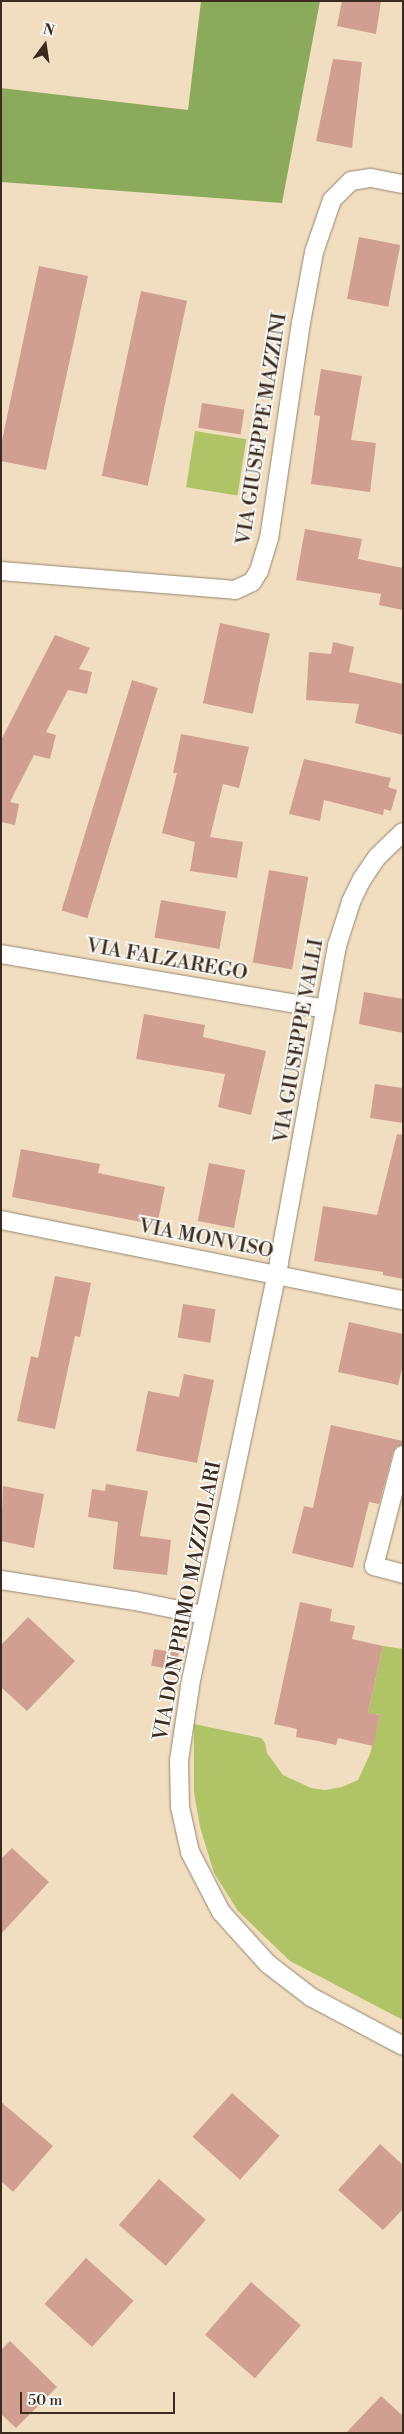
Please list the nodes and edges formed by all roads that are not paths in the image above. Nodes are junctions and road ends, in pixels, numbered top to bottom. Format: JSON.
{"nodes":[{"id":1,"x":403,"y":184,"type":"edge"},
{"id":2,"x":1,"y":571,"type":"edge"},
{"id":3,"x":403,"y":832,"type":"edge"},
{"id":4,"x":1,"y":954,"type":"edge"},
{"id":5,"x":326,"y":1009,"type":"junction"},
{"id":6,"x":1,"y":1220,"type":"edge"},
{"id":7,"x":276,"y":1275,"type":"junction"},
{"id":8,"x":403,"y":1300,"type":"edge"},
{"id":9,"x":403,"y":1455,"type":"edge"},
{"id":10,"x":403,"y":1574,"type":"edge"},
{"id":11,"x":1,"y":1580,"type":"edge"},
{"id":12,"x":204,"y":1615,"type":"junction"},
{"id":13,"x":403,"y":2046,"type":"edge"}],
"edges":[{"from":1,"to":2,"type":"street","name":"VIA GIUSEPPE MAZZINI"},
{"from":3,"to":5,"type":"street","name":"VIA GIUSEPPE VALLI"},
{"from":4,"to":5,"type":"street","name":"VIA FALZAREGO"},
{"from":5,"to":7,"type":"street","name":"VIA GIUSEPPE VALLI"},
{"from":6,"to":7,"type":"street","name":"VIA MONVISO"},
{"from":7,"to":8,"type":"street","name":"VIA MONVISO"},
{"from":7,"to":12,"type":"street","name":"VIA DON PRIMO MAZZOLARI"},
{"from":9,"to":10,"type":"street"},
{"from":11,"to":12,"type":"street"},
{"from":12,"to":13,"type":"street","name":"VIA DON PRIMO MAZZOLARI"}]}
